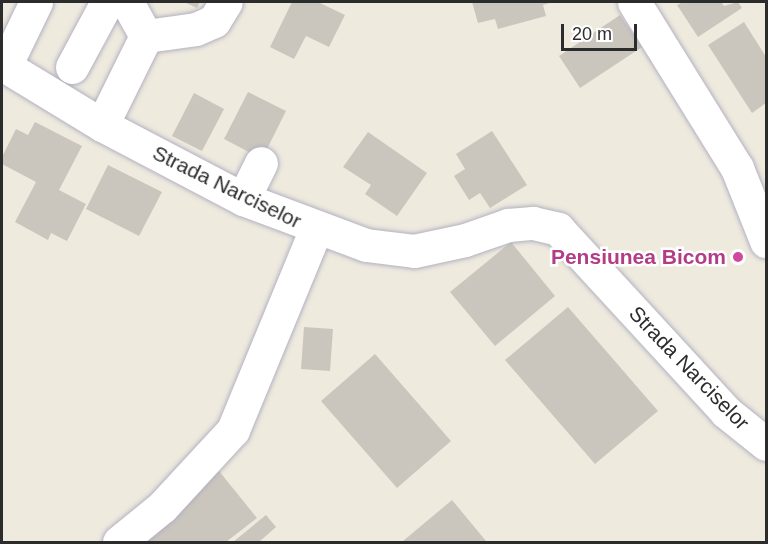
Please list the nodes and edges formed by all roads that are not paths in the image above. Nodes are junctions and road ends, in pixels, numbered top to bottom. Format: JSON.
{"nodes":[{"id":1,"x":36,"y":2,"type":"edge"},
{"id":2,"x":107,"y":2,"type":"edge"},
{"id":3,"x":127,"y":2,"type":"edge"},
{"id":4,"x":226,"y":2,"type":"edge"},
{"id":5,"x":634,"y":2,"type":"edge"},
{"id":6,"x":146,"y":36,"type":"junction"},
{"id":7,"x":72,"y":67,"type":"dead end"},
{"id":8,"x":102,"y":125,"type":"junction"},
{"id":9,"x":261,"y":163,"type":"dead end"},
{"id":10,"x":243,"y":199,"type":"junction"},
{"id":11,"x":316,"y":229,"type":"junction"},
{"id":12,"x":766,"y":241,"type":"edge"},
{"id":13,"x":766,"y":444,"type":"edge"},
{"id":14,"x":119,"y":543,"type":"edge"}],
"edges":[{"from":1,"to":8,"type":"street","name":"Strada Narciselor"},
{"from":2,"to":7,"type":"street"},
{"from":3,"to":6,"type":"street"},
{"from":4,"to":6,"type":"street"},
{"from":5,"to":12,"type":"street"},
{"from":6,"to":8,"type":"street"},
{"from":8,"to":10,"type":"street","name":"Strada Narciselor"},
{"from":9,"to":10,"type":"street"},
{"from":10,"to":11,"type":"street","name":"Strada Narciselor"},
{"from":11,"to":13,"type":"street","name":"Strada Narciselor"},
{"from":11,"to":14,"type":"street"}]}
